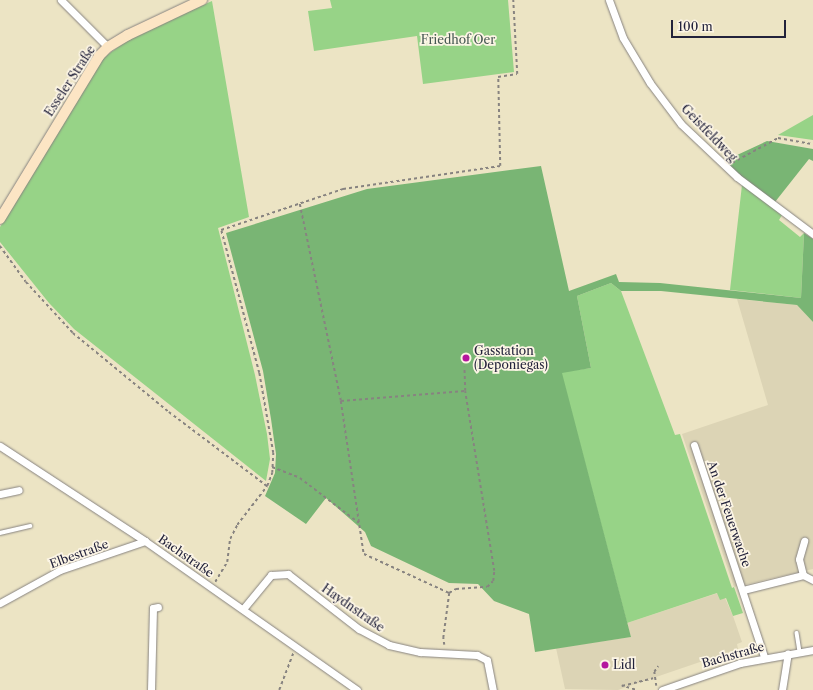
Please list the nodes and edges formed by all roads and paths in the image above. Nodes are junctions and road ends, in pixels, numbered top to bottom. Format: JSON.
{"nodes":[{"id":1,"x":61,"y":0,"type":"edge"},
{"id":2,"x":202,"y":0,"type":"edge"},
{"id":3,"x":513,"y":0,"type":"edge"},
{"id":4,"x":609,"y":0,"type":"edge"},
{"id":5,"x":108,"y":46,"type":"junction"},
{"id":6,"x":813,"y":144,"type":"edge"},
{"id":7,"x":725,"y":167,"type":"junction"},
{"id":8,"x":300,"y":204,"type":"junction"},
{"id":9,"x":0,"y":219,"type":"edge"},
{"id":10,"x":813,"y":234,"type":"edge"},
{"id":11,"x":0,"y":246,"type":"edge"},
{"id":12,"x":464,"y":367,"type":"dead end"},
{"id":13,"x":465,"y":391,"type":"junction"},
{"id":14,"x":341,"y":401,"type":"junction"},
{"id":15,"x":694,"y":445,"type":"dead end"},
{"id":16,"x":0,"y":446,"type":"edge"},
{"id":17,"x":272,"y":467,"type":"junction"},
{"id":18,"x":267,"y":486,"type":"junction"},
{"id":19,"x":19,"y":490,"type":"dead end"},
{"id":20,"x":0,"y":494,"type":"edge"},
{"id":21,"x":359,"y":523,"type":"junction"},
{"id":22,"x":30,"y":526,"type":"dead end"},
{"id":23,"x":0,"y":533,"type":"edge"},
{"id":24,"x":145,"y":541,"type":"junction"},
{"id":25,"x":804,"y":541,"type":"dead end"},
{"id":26,"x":803,"y":575,"type":"junction"},
{"id":27,"x":813,"y":580,"type":"edge"},
{"id":28,"x":212,"y":587,"type":"junction"},
{"id":29,"x":743,"y":590,"type":"junction"},
{"id":30,"x":449,"y":593,"type":"junction"},
{"id":31,"x":0,"y":603,"type":"edge"},
{"id":32,"x":158,"y":607,"type":"dead end"},
{"id":33,"x":244,"y":609,"type":"junction"},
{"id":34,"x":798,"y":633,"type":"dead end"},
{"id":35,"x":296,"y":646,"type":"junction"},
{"id":36,"x":813,"y":650,"type":"edge"},
{"id":37,"x":800,"y":652,"type":"junction"},
{"id":38,"x":444,"y":653,"type":"junction"},
{"id":39,"x":788,"y":653,"type":"junction"},
{"id":40,"x":764,"y":657,"type":"junction"},
{"id":41,"x":658,"y":666,"type":"dead end"},
{"id":42,"x":653,"y":678,"type":"junction"},
{"id":43,"x":655,"y":685,"type":"dead end"},
{"id":44,"x":151,"y":690,"type":"edge"},
{"id":45,"x":279,"y":690,"type":"edge"},
{"id":46,"x":357,"y":690,"type":"edge"},
{"id":47,"x":493,"y":690,"type":"edge"},
{"id":48,"x":635,"y":690,"type":"edge"},
{"id":49,"x":662,"y":690,"type":"edge"},
{"id":50,"x":782,"y":690,"type":"edge"}],
"edges":[{"from":1,"to":5,"type":"street"},
{"from":2,"to":5,"type":"main road","name":"Esseler Straße"},
{"from":3,"to":8,"type":"path"},
{"from":4,"to":7,"type":"street","name":"Geistfeldweg"},
{"from":5,"to":9,"type":"main road","name":"Esseler Straße"},
{"from":6,"to":7,"type":"path"},
{"from":7,"to":10,"type":"street","name":"Geistfeldweg"},
{"from":8,"to":14,"type":"path"},
{"from":8,"to":17,"type":"path"},
{"from":11,"to":18,"type":"path"},
{"from":12,"to":13,"type":"path"},
{"from":13,"to":14,"type":"path"},
{"from":13,"to":30,"type":"path"},
{"from":14,"to":21,"type":"path"},
{"from":15,"to":29,"type":"street","name":"An der Feuerwache"},
{"from":16,"to":24,"type":"street","name":"Bachstraße"},
{"from":17,"to":18,"type":"path"},
{"from":17,"to":21,"type":"path"},
{"from":18,"to":28,"type":"path"},
{"from":19,"to":20,"type":"street"},
{"from":21,"to":30,"type":"path"},
{"from":22,"to":23,"type":"lane"},
{"from":24,"to":28,"type":"street","name":"Bachstraße"},
{"from":24,"to":31,"type":"street","name":"Elbestraße"},
{"from":25,"to":26,"type":"street"},
{"from":26,"to":27,"type":"street"},
{"from":26,"to":29,"type":"street"},
{"from":28,"to":33,"type":"street","name":"Bachstraße"},
{"from":29,"to":40,"type":"street","name":"An der Feuerwache"},
{"from":30,"to":38,"type":"path"},
{"from":32,"to":44,"type":"street"},
{"from":33,"to":35,"type":"street","name":"Bachstraße"},
{"from":33,"to":38,"type":"street","name":"Haydnstraße"},
{"from":34,"to":37,"type":"lane"},
{"from":35,"to":45,"type":"path"},
{"from":35,"to":46,"type":"street","name":"Bachstraße"},
{"from":36,"to":37,"type":"street","name":"Bachstraße"},
{"from":37,"to":39,"type":"street","name":"Bachstraße"},
{"from":38,"to":47,"type":"street","name":"Haydnstraße"},
{"from":39,"to":40,"type":"street","name":"Bachstraße"},
{"from":39,"to":50,"type":"street"},
{"from":40,"to":49,"type":"street","name":"Bachstraße"},
{"from":41,"to":42,"type":"path"},
{"from":42,"to":43,"type":"path"},
{"from":42,"to":48,"type":"path"}]}
